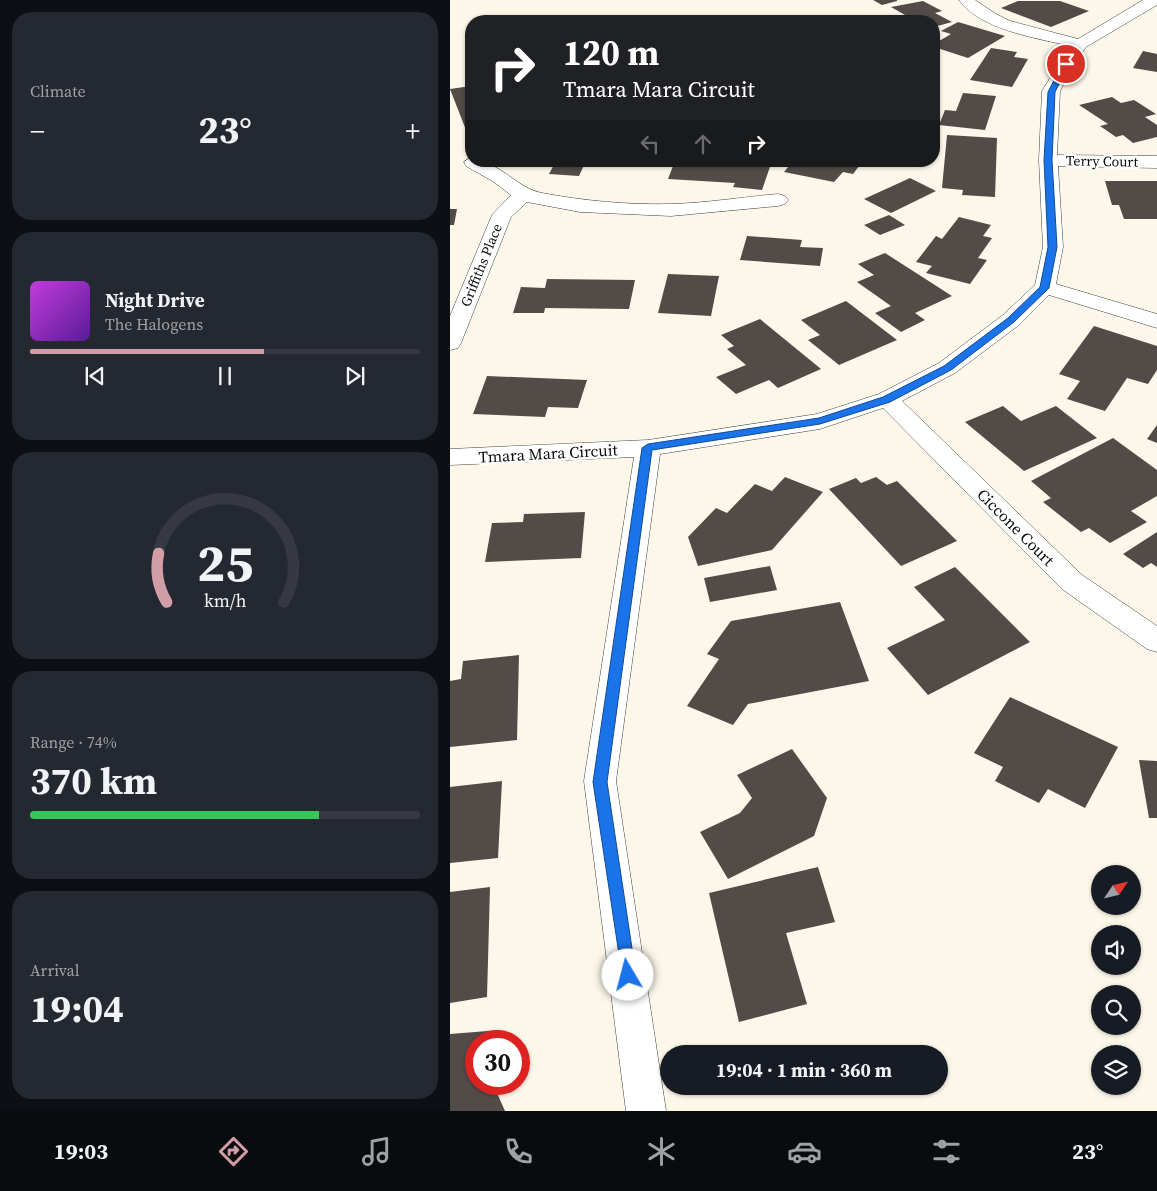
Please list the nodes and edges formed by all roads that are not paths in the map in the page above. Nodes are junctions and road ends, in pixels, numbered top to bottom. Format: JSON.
{"nodes":[{"id":1,"x":966,"y":0,"type":"edge"},
{"id":2,"x":1154,"y":0,"type":"edge"},
{"id":3,"x":1080,"y":44,"type":"junction"},
{"id":4,"x":1048,"y":160,"type":"junction"},
{"id":5,"x":1157,"y":162,"type":"edge"},
{"id":6,"x":482,"y":167,"type":"edge"},
{"id":7,"x":522,"y":195,"type":"junction"},
{"id":8,"x":778,"y":200,"type":"dead end"},
{"id":9,"x":1045,"y":288,"type":"junction"},
{"id":10,"x":1157,"y":321,"type":"edge"},
{"id":11,"x":450,"y":343,"type":"edge"},
{"id":12,"x":887,"y":399,"type":"junction"},
{"id":13,"x":648,"y":448,"type":"junction"},
{"id":14,"x":450,"y":458,"type":"edge"},
{"id":15,"x":1157,"y":641,"type":"edge"},
{"id":16,"x":646,"y":1111,"type":"edge"}],
"edges":[{"from":1,"to":3,"type":"street"},
{"from":2,"to":3,"type":"street"},
{"from":3,"to":4,"type":"street"},
{"from":4,"to":5,"type":"street","name":"Terry Court"},
{"from":4,"to":9,"type":"street"},
{"from":6,"to":7,"type":"street"},
{"from":7,"to":8,"type":"street"},
{"from":7,"to":11,"type":"street","name":"Griffiths Place"},
{"from":9,"to":10,"type":"street"},
{"from":9,"to":12,"type":"street","name":"Tmara Mara Circuit"},
{"from":12,"to":13,"type":"street","name":"Tmara Mara Circuit"},
{"from":12,"to":15,"type":"street","name":"Ciccone Court"},
{"from":13,"to":14,"type":"street","name":"Tmara Mara Circuit"},
{"from":13,"to":16,"type":"street"}]}
